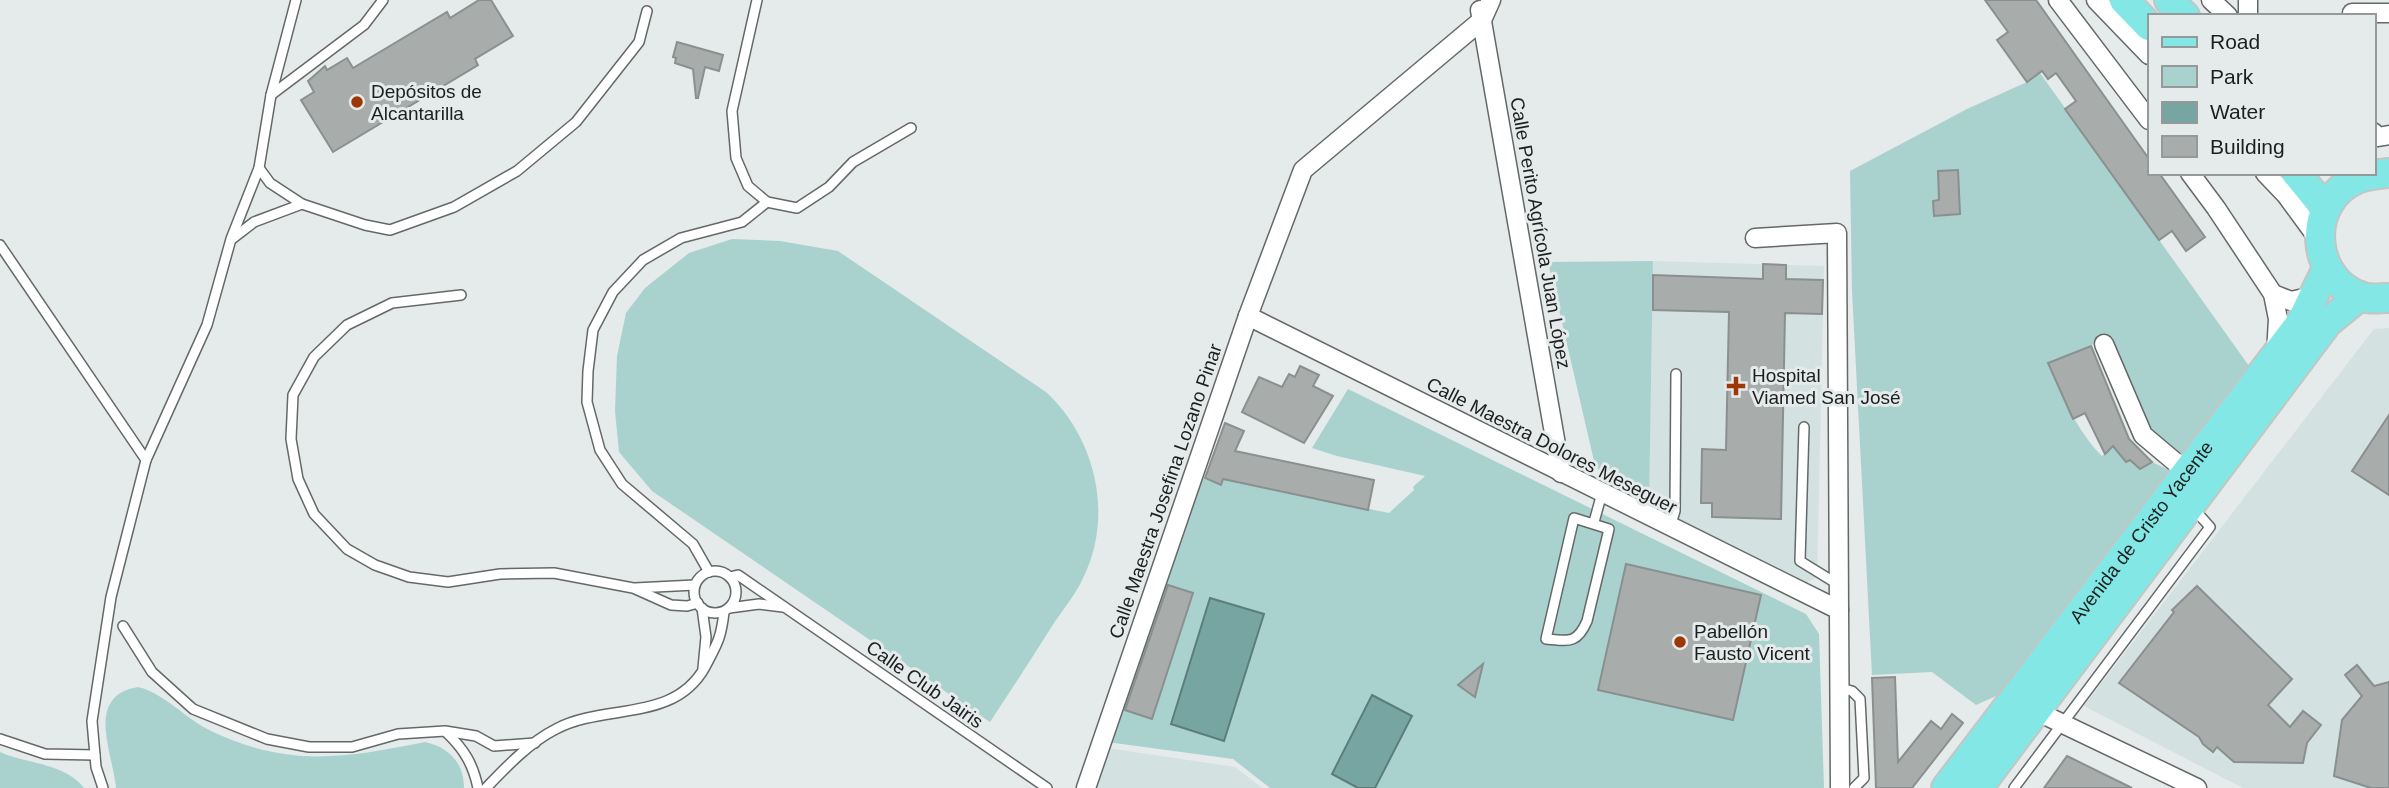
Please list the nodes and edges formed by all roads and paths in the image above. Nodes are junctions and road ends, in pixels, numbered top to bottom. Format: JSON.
{"nodes":[{"id":1,"x":296,"y":0,"type":"edge"},
{"id":2,"x":383,"y":0,"type":"edge"},
{"id":3,"x":757,"y":0,"type":"edge"},
{"id":4,"x":1478,"y":0,"type":"edge"},
{"id":5,"x":1491,"y":0,"type":"edge"},
{"id":6,"x":2058,"y":0,"type":"edge"},
{"id":7,"x":2096,"y":0,"type":"edge"},
{"id":8,"x":2124,"y":0,"type":"edge"},
{"id":9,"x":2169,"y":0,"type":"edge"},
{"id":10,"x":2211,"y":0,"type":"edge"},
{"id":11,"x":2352,"y":10,"type":"edge"},
{"id":12,"x":648,"y":11,"type":"dead end"},
{"id":13,"x":2389,"y":13,"type":"edge"},
{"id":14,"x":2183,"y":14,"type":"edge"},
{"id":15,"x":2226,"y":14,"type":"edge"},
{"id":16,"x":1482,"y":20,"type":"junction"},
{"id":17,"x":2148,"y":25,"type":"edge"},
{"id":18,"x":2148,"y":54,"type":"edge"},
{"id":19,"x":271,"y":96,"type":"junction"},
{"id":20,"x":2148,"y":119,"type":"edge"},
{"id":21,"x":911,"y":128,"type":"dead end"},
{"id":22,"x":258,"y":168,"type":"junction"},
{"id":23,"x":2191,"y":175,"type":"edge"},
{"id":24,"x":2267,"y":175,"type":"edge"},
{"id":25,"x":2298,"y":175,"type":"edge"},
{"id":26,"x":2366,"y":175,"type":"edge"},
{"id":27,"x":767,"y":202,"type":"junction"},
{"id":28,"x":302,"y":204,"type":"junction"},
{"id":29,"x":2325,"y":208,"type":"junction"},
{"id":30,"x":1755,"y":238,"type":"dead end"},
{"id":31,"x":231,"y":239,"type":"junction"},
{"id":32,"x":2319,"y":240,"type":"junction"},
{"id":33,"x":0,"y":245,"type":"edge"},
{"id":34,"x":2327,"y":268,"type":"junction"},
{"id":35,"x":2273,"y":294,"type":"junction"},
{"id":36,"x":461,"y":295,"type":"dead end"},
{"id":37,"x":2313,"y":296,"type":"junction"},
{"id":38,"x":2380,"y":298,"type":"edge"},
{"id":39,"x":1248,"y":316,"type":"junction"},
{"id":40,"x":2104,"y":344,"type":"dead end"},
{"id":41,"x":2276,"y":354,"type":"junction"},
{"id":42,"x":1676,"y":374,"type":"dead end"},
{"id":43,"x":1804,"y":427,"type":"dead end"},
{"id":44,"x":146,"y":460,"type":"junction"},
{"id":45,"x":2187,"y":472,"type":"junction"},
{"id":46,"x":1562,"y":473,"type":"junction"},
{"id":47,"x":1602,"y":493,"type":"junction"},
{"id":48,"x":2191,"y":505,"type":"junction"},
{"id":49,"x":1594,"y":522,"type":"junction"},
{"id":50,"x":1670,"y":527,"type":"junction"},
{"id":51,"x":709,"y":572,"type":"junction"},
{"id":52,"x":730,"y":577,"type":"junction"},
{"id":53,"x":695,"y":585,"type":"junction"},
{"id":54,"x":1839,"y":585,"type":"junction"},
{"id":55,"x":634,"y":588,"type":"junction"},
{"id":56,"x":700,"y":606,"type":"junction"},
{"id":57,"x":785,"y":607,"type":"junction"},
{"id":58,"x":726,"y":610,"type":"junction"},
{"id":59,"x":1839,"y":610,"type":"junction"},
{"id":60,"x":123,"y":626,"type":"dead end"},
{"id":61,"x":703,"y":670,"type":"junction"},
{"id":62,"x":1840,"y":688,"type":"junction"},
{"id":63,"x":2036,"y":711,"type":"junction"},
{"id":64,"x":2062,"y":724,"type":"junction"},
{"id":65,"x":445,"y":731,"type":"junction"},
{"id":66,"x":0,"y":739,"type":"edge"},
{"id":67,"x":535,"y":743,"type":"junction"},
{"id":68,"x":95,"y":755,"type":"junction"},
{"id":69,"x":103,"y":788,"type":"edge"},
{"id":70,"x":478,"y":788,"type":"edge"},
{"id":71,"x":486,"y":788,"type":"edge"},
{"id":72,"x":1047,"y":788,"type":"edge"},
{"id":73,"x":1086,"y":788,"type":"edge"},
{"id":74,"x":1840,"y":788,"type":"edge"},
{"id":75,"x":1854,"y":788,"type":"edge"},
{"id":76,"x":1946,"y":788,"type":"edge"},
{"id":77,"x":1978,"y":788,"type":"edge"},
{"id":78,"x":2014,"y":788,"type":"edge"},
{"id":79,"x":2197,"y":788,"type":"edge"}],
"edges":[{"from":1,"to":19,"type":"lane"},
{"from":2,"to":19,"type":"lane"},
{"from":3,"to":27,"type":"lane"},
{"from":4,"to":16,"type":"street","name":"Calle Perito Agrícola Juan López"},
{"from":5,"to":16,"type":"street"},
{"from":6,"to":20,"type":"street"},
{"from":7,"to":18,"type":"street"},
{"from":8,"to":17,"type":"main road"},
{"from":9,"to":14,"type":"main road"},
{"from":10,"to":15,"type":"street"},
{"from":11,"to":13,"type":"street"},
{"from":12,"to":28,"type":"lane"},
{"from":16,"to":39,"type":"street","name":"Calle Maestra Josefina Lozano Pinar"},
{"from":16,"to":46,"type":"street","name":"Calle Perito Agrícola Juan López"},
{"from":19,"to":22,"type":"lane"},
{"from":21,"to":27,"type":"lane"},
{"from":22,"to":28,"type":"lane"},
{"from":22,"to":31,"type":"lane"},
{"from":23,"to":35,"type":"street"},
{"from":24,"to":32,"type":"street"},
{"from":25,"to":29,"type":"main road"},
{"from":26,"to":29,"type":"main road"},
{"from":27,"to":51,"type":"lane"},
{"from":28,"to":31,"type":"lane"},
{"from":29,"to":32,"type":"main road"},
{"from":30,"to":54,"type":"street"},
{"from":31,"to":44,"type":"lane"},
{"from":32,"to":34,"type":"main road"},
{"from":33,"to":44,"type":"lane"},
{"from":34,"to":37,"type":"main road","name":"Avenida de Cristo Yacente"},
{"from":34,"to":38,"type":"main road"},
{"from":35,"to":37,"type":"street"},
{"from":35,"to":41,"type":"street"},
{"from":36,"to":55,"type":"lane"},
{"from":37,"to":41,"type":"main road","name":"Avenida de Cristo Yacente"},
{"from":38,"to":48,"type":"main road","name":"Avenida de Cristo Yacente"},
{"from":39,"to":46,"type":"street","name":"Calle Maestra Dolores Meseguer"},
{"from":39,"to":73,"type":"street","name":"Calle Maestra Josefina Lozano Pinar"},
{"from":40,"to":45,"type":"street"},
{"from":41,"to":45,"type":"main road","name":"Avenida de Cristo Yacente"},
{"from":42,"to":50,"type":"lane"},
{"from":43,"to":54,"type":"lane"},
{"from":44,"to":68,"type":"lane"},
{"from":45,"to":76,"type":"main road","name":"Avenida de Cristo Yacente"},
{"from":46,"to":47,"type":"street","name":"Calle Maestra Dolores Meseguer"},
{"from":47,"to":49,"type":"lane"},
{"from":47,"to":50,"type":"street","name":"Calle Maestra Dolores Meseguer"},
{"from":48,"to":63,"type":"main road","name":"Avenida de Cristo Yacente"},
{"from":48,"to":64,"type":"lane"},
{"from":49,"to":49,"type":"lane"},
{"from":50,"to":59,"type":"street","name":"Calle Maestra Dolores Meseguer"},
{"from":51,"to":52,"type":"lane"},
{"from":51,"to":53,"type":"lane"},
{"from":52,"to":57,"type":"lane","name":"Calle Club Jairis"},
{"from":52,"to":58,"type":"lane"},
{"from":53,"to":55,"type":"lane"},
{"from":53,"to":56,"type":"lane"},
{"from":54,"to":59,"type":"street"},
{"from":55,"to":56,"type":"lane"},
{"from":56,"to":58,"type":"lane"},
{"from":56,"to":61,"type":"lane"},
{"from":57,"to":58,"type":"lane"},
{"from":57,"to":72,"type":"lane","name":"Calle Club Jairis"},
{"from":58,"to":61,"type":"lane"},
{"from":59,"to":62,"type":"street"},
{"from":60,"to":65,"type":"lane"},
{"from":61,"to":67,"type":"lane"},
{"from":62,"to":74,"type":"street"},
{"from":62,"to":75,"type":"lane"},
{"from":63,"to":64,"type":"street"},
{"from":63,"to":77,"type":"main road","name":"Avenida de Cristo Yacente"},
{"from":64,"to":78,"type":"lane"},
{"from":64,"to":79,"type":"street"},
{"from":65,"to":67,"type":"lane"},
{"from":65,"to":70,"type":"lane"},
{"from":66,"to":68,"type":"lane"},
{"from":67,"to":71,"type":"lane"},
{"from":68,"to":69,"type":"lane"}]}
